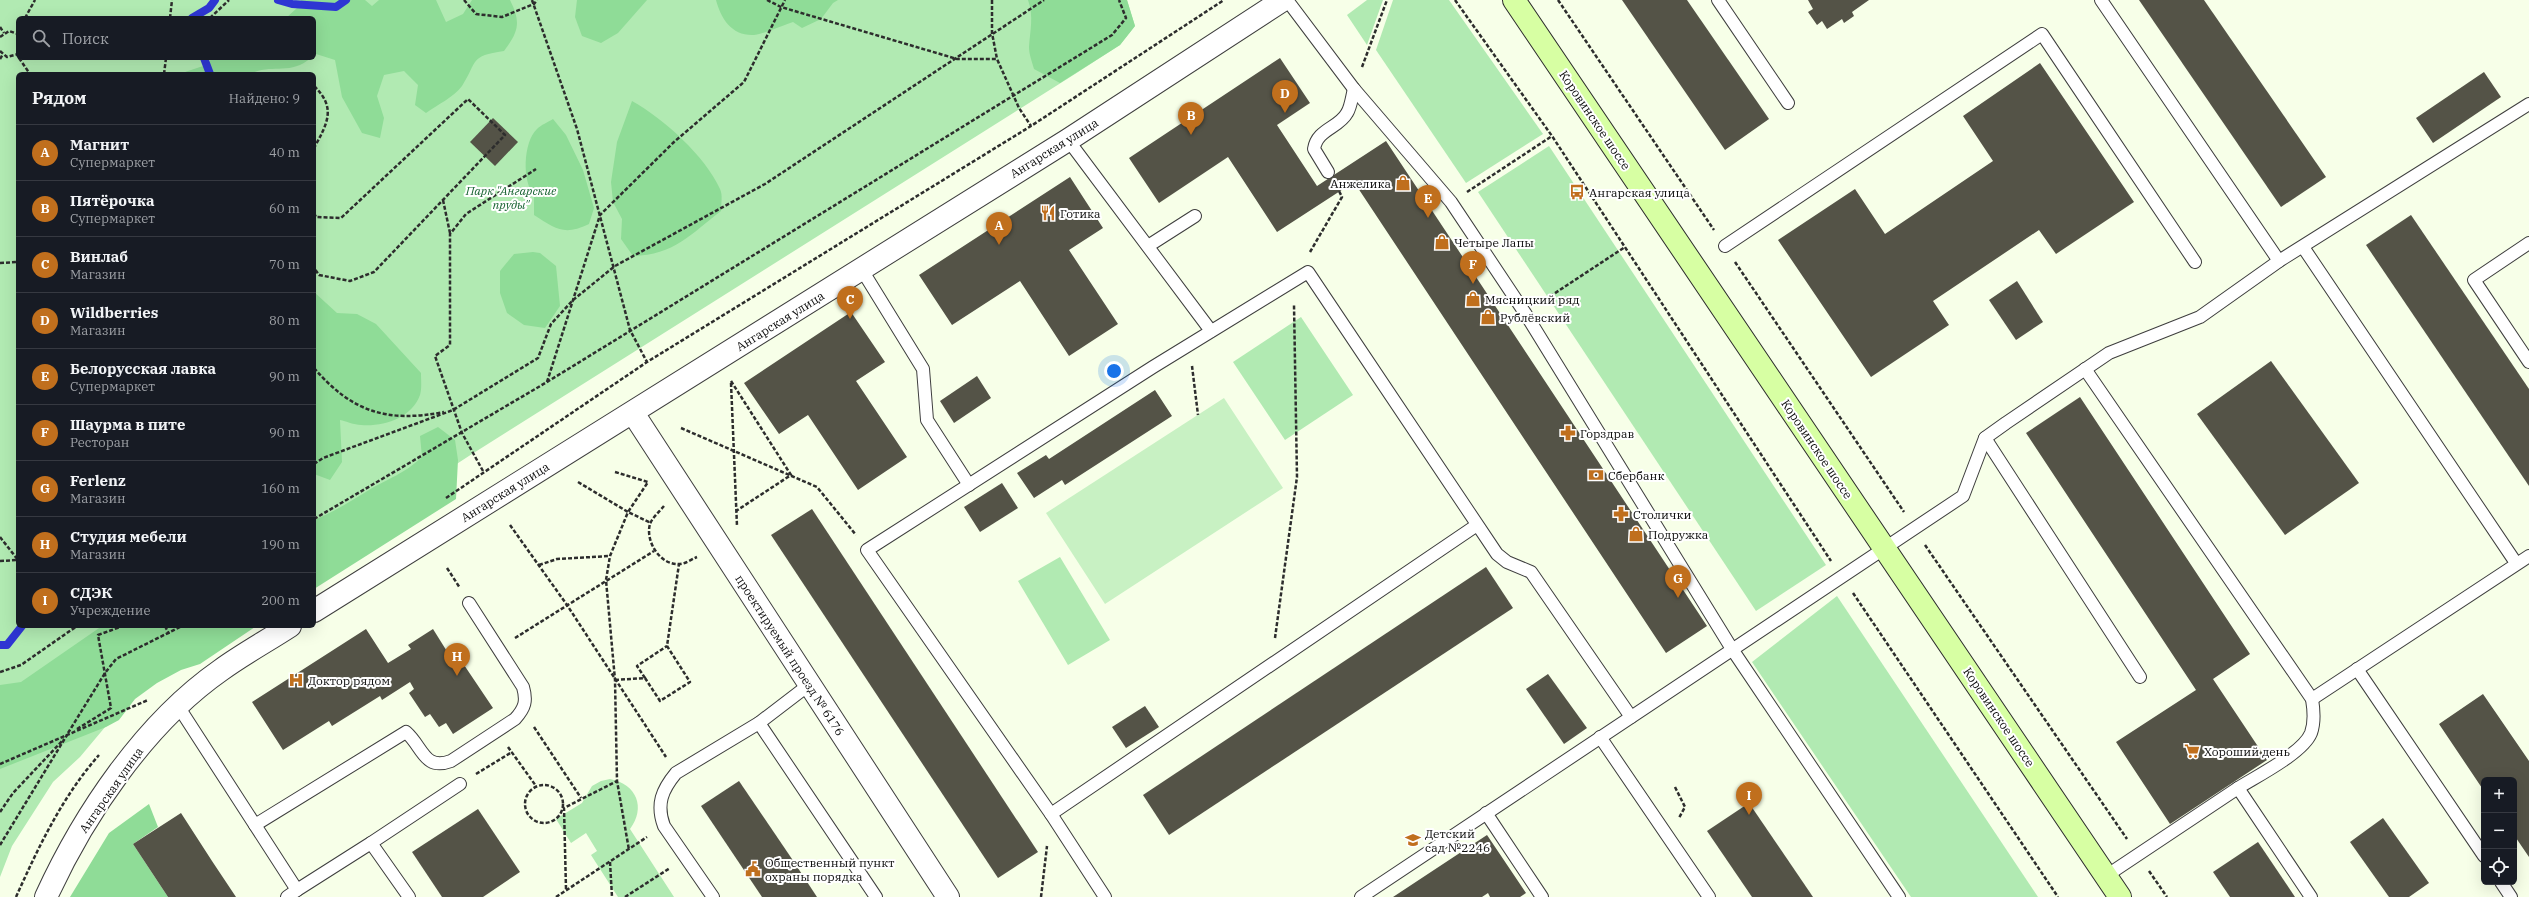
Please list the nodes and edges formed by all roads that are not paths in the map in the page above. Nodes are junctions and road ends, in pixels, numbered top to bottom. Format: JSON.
{"nodes":[{"id":1,"x":1283,"y":0,"type":"edge"},
{"id":2,"x":1287,"y":0,"type":"edge"},
{"id":3,"x":1514,"y":0,"type":"edge"},
{"id":4,"x":1718,"y":0,"type":"edge"},
{"id":5,"x":2101,"y":0,"type":"edge"},
{"id":6,"x":1354,"y":89,"type":"junction"},
{"id":7,"x":1788,"y":103,"type":"dead end"},
{"id":8,"x":2529,"y":104,"type":"edge"},
{"id":9,"x":1068,"y":140,"type":"junction"},
{"id":10,"x":1328,"y":172,"type":"road end"},
{"id":11,"x":1195,"y":216,"type":"dead end"},
{"id":12,"x":2529,"y":243,"type":"edge"},
{"id":13,"x":1148,"y":246,"type":"junction"},
{"id":14,"x":1725,"y":246,"type":"road end"},
{"id":15,"x":2303,"y":247,"type":"junction"},
{"id":16,"x":2279,"y":261,"type":"junction"},
{"id":17,"x":2195,"y":262,"type":"dead end"},
{"id":18,"x":862,"y":270,"type":"junction"},
{"id":19,"x":1211,"y":331,"type":"junction"},
{"id":20,"x":2529,"y":362,"type":"edge"},
{"id":21,"x":2086,"y":369,"type":"junction"},
{"id":22,"x":633,"y":413,"type":"junction"},
{"id":23,"x":1985,"y":438,"type":"junction"},
{"id":24,"x":969,"y":485,"type":"junction"},
{"id":25,"x":1477,"y":525,"type":"junction"},
{"id":26,"x":1884,"y":548,"type":"junction"},
{"id":27,"x":2529,"y":556,"type":"edge"},
{"id":28,"x":2516,"y":563,"type":"junction"},
{"id":29,"x":469,"y":603,"type":"dead end"},
{"id":30,"x":316,"y":610,"type":"edge"},
{"id":31,"x":287,"y":628,"type":"edge"},
{"id":32,"x":1732,"y":649,"type":"junction"},
{"id":33,"x":2357,"y":669,"type":"junction"},
{"id":34,"x":2140,"y":677,"type":"dead end"},
{"id":35,"x":810,"y":684,"type":"junction"},
{"id":36,"x":2312,"y":699,"type":"junction"},
{"id":37,"x":178,"y":706,"type":"junction"},
{"id":38,"x":1631,"y":717,"type":"junction"},
{"id":39,"x":758,"y":723,"type":"junction"},
{"id":40,"x":1600,"y":737,"type":"junction"},
{"id":41,"x":460,"y":784,"type":"road end"},
{"id":42,"x":2238,"y":788,"type":"junction"},
{"id":43,"x":1051,"y":814,"type":"junction"},
{"id":44,"x":1486,"y":814,"type":"junction"},
{"id":45,"x":255,"y":824,"type":"junction"},
{"id":46,"x":371,"y":843,"type":"junction"},
{"id":47,"x":2481,"y":852,"type":"edge"},
{"id":48,"x":2106,"y":876,"type":"junction"},
{"id":49,"x":2503,"y":885,"type":"edge"},
{"id":50,"x":297,"y":890,"type":"junction"},
{"id":51,"x":46,"y":897,"type":"edge"},
{"id":52,"x":287,"y":897,"type":"edge"},
{"id":53,"x":409,"y":897,"type":"edge"},
{"id":54,"x":713,"y":897,"type":"edge"},
{"id":55,"x":876,"y":897,"type":"edge"},
{"id":56,"x":948,"y":897,"type":"edge"},
{"id":57,"x":1105,"y":897,"type":"edge"},
{"id":58,"x":1361,"y":897,"type":"edge"},
{"id":59,"x":1542,"y":897,"type":"edge"},
{"id":60,"x":1709,"y":897,"type":"edge"},
{"id":61,"x":1899,"y":897,"type":"edge"},
{"id":62,"x":2120,"y":897,"type":"edge"},
{"id":63,"x":2311,"y":897,"type":"edge"},
{"id":64,"x":2511,"y":897,"type":"edge"}],
"edges":[{"from":1,"to":9,"type":"street","name":"Ангарская улица"},
{"from":2,"to":6,"type":"lane"},
{"from":3,"to":26,"type":"main road","name":"Коровинское шоссе"},
{"from":4,"to":7,"type":"lane"},
{"from":5,"to":16,"type":"lane"},
{"from":6,"to":10,"type":"lane"},
{"from":6,"to":32,"type":"lane"},
{"from":8,"to":15,"type":"lane"},
{"from":9,"to":13,"type":"lane"},
{"from":9,"to":18,"type":"street","name":"Ангарская улица"},
{"from":11,"to":13,"type":"lane"},
{"from":12,"to":20,"type":"lane"},
{"from":13,"to":19,"type":"lane"},
{"from":14,"to":17,"type":"lane"},
{"from":15,"to":16,"type":"lane"},
{"from":15,"to":28,"type":"lane"},
{"from":16,"to":21,"type":"lane"},
{"from":18,"to":22,"type":"street","name":"Ангарская улица"},
{"from":18,"to":24,"type":"lane"},
{"from":19,"to":24,"type":"lane"},
{"from":19,"to":25,"type":"lane"},
{"from":21,"to":23,"type":"lane"},
{"from":21,"to":36,"type":"lane"},
{"from":22,"to":30,"type":"street","name":"Ангарская улица"},
{"from":22,"to":35,"type":"street","name":"проектируемый проезд № 6176"},
{"from":23,"to":26,"type":"lane"},
{"from":23,"to":34,"type":"lane"},
{"from":24,"to":43,"type":"lane"},
{"from":25,"to":38,"type":"lane"},
{"from":25,"to":43,"type":"lane"},
{"from":26,"to":32,"type":"lane"},
{"from":26,"to":48,"type":"main road","name":"Коровинское шоссе"},
{"from":27,"to":28,"type":"lane"},
{"from":28,"to":33,"type":"lane"},
{"from":29,"to":45,"type":"lane"},
{"from":31,"to":37,"type":"street","name":"Ангарская улица"},
{"from":32,"to":38,"type":"lane"},
{"from":32,"to":61,"type":"lane"},
{"from":33,"to":36,"type":"lane"},
{"from":33,"to":47,"type":"lane"},
{"from":35,"to":39,"type":"lane"},
{"from":35,"to":56,"type":"street","name":"проектируемый проезд № 6176"},
{"from":36,"to":42,"type":"lane"},
{"from":37,"to":45,"type":"lane"},
{"from":37,"to":51,"type":"street","name":"Ангарская улица"},
{"from":38,"to":40,"type":"lane"},
{"from":39,"to":54,"type":"lane"},
{"from":39,"to":55,"type":"lane"},
{"from":40,"to":44,"type":"lane"},
{"from":40,"to":60,"type":"lane"},
{"from":41,"to":46,"type":"lane"},
{"from":42,"to":48,"type":"lane"},
{"from":42,"to":63,"type":"lane"},
{"from":43,"to":57,"type":"lane"},
{"from":44,"to":58,"type":"lane"},
{"from":44,"to":59,"type":"lane"},
{"from":45,"to":50,"type":"lane"},
{"from":46,"to":50,"type":"lane"},
{"from":46,"to":53,"type":"lane"},
{"from":48,"to":62,"type":"main road","name":"Коровинское шоссе"},
{"from":49,"to":64,"type":"lane"},
{"from":50,"to":52,"type":"lane"}]}
